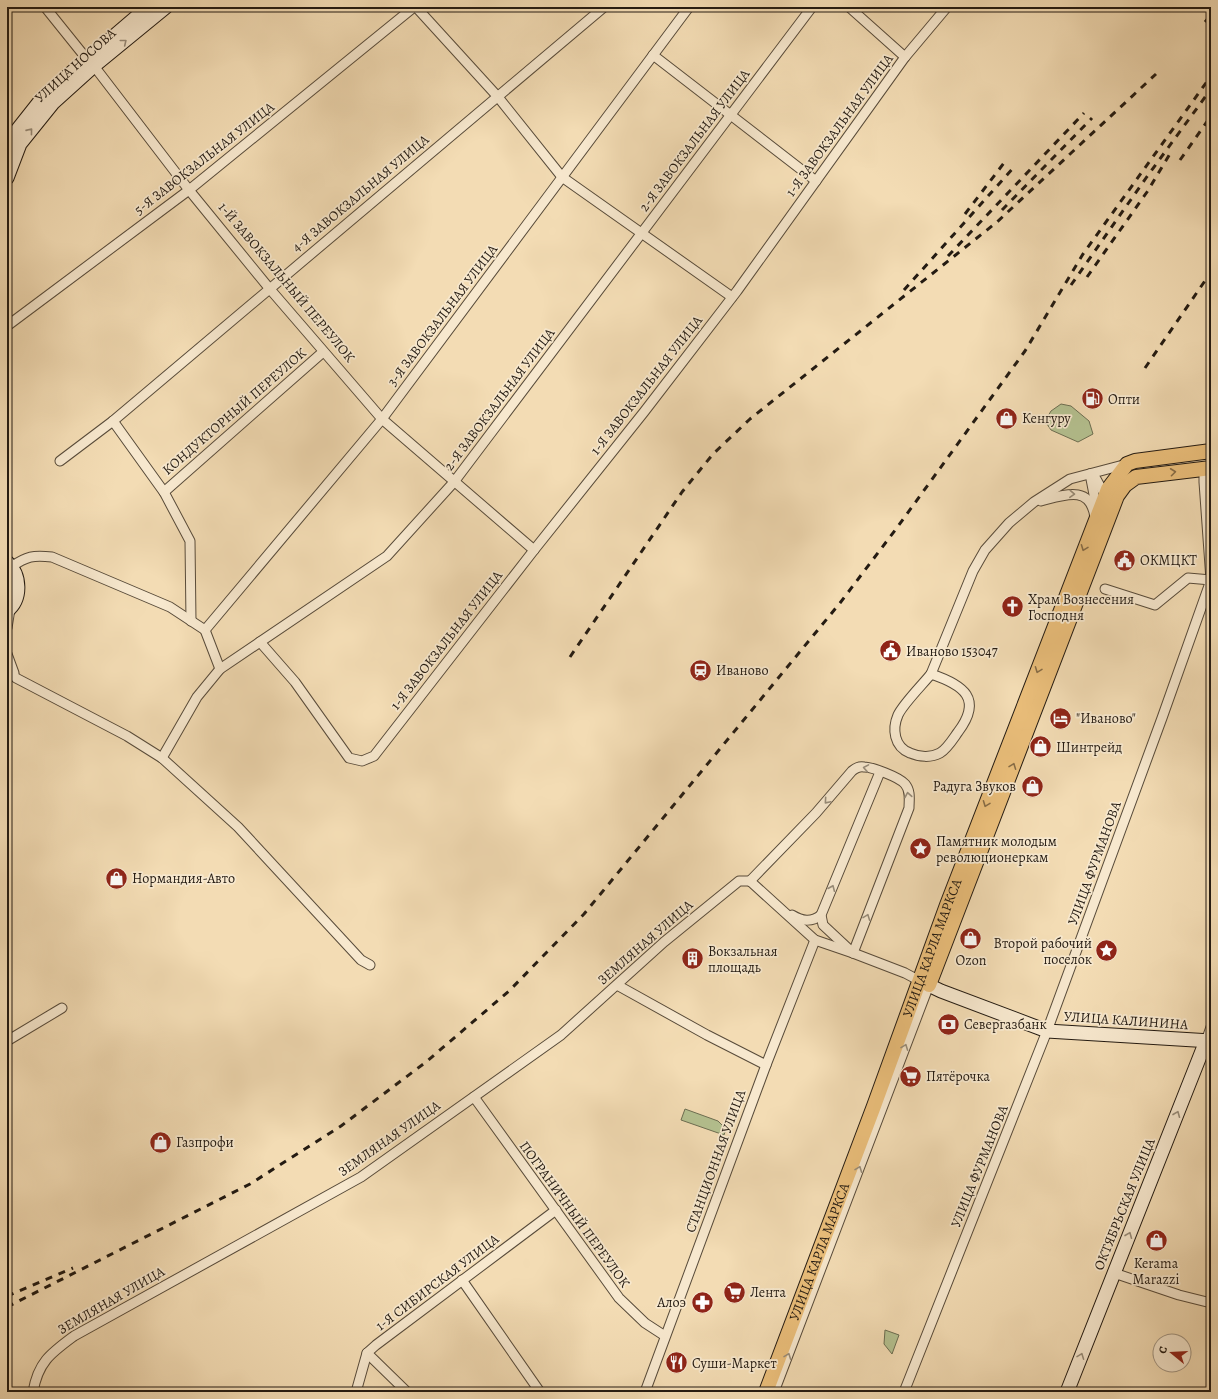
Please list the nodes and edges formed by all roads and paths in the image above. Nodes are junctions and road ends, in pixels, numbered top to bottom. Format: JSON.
{"nodes":[{"id":1,"x":45,"y":7,"type":"edge"},
{"id":2,"x":148,"y":7,"type":"edge"},
{"id":3,"x":166,"y":7,"type":"edge"},
{"id":4,"x":415,"y":7,"type":"edge"},
{"id":5,"x":604,"y":7,"type":"edge"},
{"id":6,"x":689,"y":7,"type":"edge"},
{"id":7,"x":812,"y":7,"type":"edge"},
{"id":8,"x":849,"y":7,"type":"edge"},
{"id":9,"x":947,"y":7,"type":"edge"},
{"id":10,"x":653,"y":56,"type":"junction"},
{"id":11,"x":905,"y":57,"type":"junction"},
{"id":12,"x":90,"y":62,"type":"junction"},
{"id":13,"x":498,"y":97,"type":"junction"},
{"id":14,"x":730,"y":116,"type":"junction"},
{"id":15,"x":7,"y":146,"type":"edge"},
{"id":16,"x":562,"y":177,"type":"junction"},
{"id":17,"x":7,"y":178,"type":"edge"},
{"id":18,"x":816,"y":181,"type":"junction"},
{"id":19,"x":188,"y":190,"type":"junction"},
{"id":20,"x":642,"y":233,"type":"junction"},
{"id":21,"x":269,"y":288,"type":"junction"},
{"id":22,"x":732,"y":297,"type":"junction"},
{"id":23,"x":7,"y":326,"type":"edge"},
{"id":24,"x":323,"y":352,"type":"junction"},
{"id":25,"x":382,"y":419,"type":"junction"},
{"id":26,"x":113,"y":420,"type":"junction"},
{"id":27,"x":1211,"y":451,"type":"edge"},
{"id":28,"x":60,"y":461,"type":"dead end"},
{"id":29,"x":1127,"y":464,"type":"junction"},
{"id":30,"x":1208,"y":468,"type":"edge"},
{"id":31,"x":1090,"y":474,"type":"junction"},
{"id":32,"x":1117,"y":476,"type":"junction"},
{"id":33,"x":1136,"y":477,"type":"junction"},
{"id":34,"x":454,"y":482,"type":"junction"},
{"id":35,"x":164,"y":492,"type":"junction"},
{"id":36,"x":1106,"y":496,"type":"junction"},
{"id":37,"x":1034,"y":502,"type":"junction"},
{"id":38,"x":1101,"y":516,"type":"junction"},
{"id":39,"x":534,"y":550,"type":"junction"},
{"id":40,"x":8,"y":562,"type":"edge"},
{"id":41,"x":1211,"y":580,"type":"edge"},
{"id":42,"x":1106,"y":590,"type":"dead end"},
{"id":43,"x":8,"y":610,"type":"edge"},
{"id":44,"x":192,"y":621,"type":"junction"},
{"id":45,"x":7,"y":628,"type":"edge"},
{"id":46,"x":205,"y":630,"type":"junction"},
{"id":47,"x":260,"y":642,"type":"junction"},
{"id":48,"x":7,"y":654,"type":"edge"},
{"id":49,"x":7,"y":667,"type":"edge"},
{"id":50,"x":220,"y":669,"type":"junction"},
{"id":51,"x":931,"y":674,"type":"junction"},
{"id":52,"x":16,"y":678,"type":"junction"},
{"id":53,"x":162,"y":758,"type":"junction"},
{"id":54,"x":880,"y":772,"type":"junction"},
{"id":55,"x":750,"y":881,"type":"junction"},
{"id":56,"x":776,"y":907,"type":"junction"},
{"id":57,"x":821,"y":915,"type":"junction"},
{"id":58,"x":815,"y":940,"type":"junction"},
{"id":59,"x":853,"y":953,"type":"junction"},
{"id":60,"x":370,"y":965,"type":"dead end"},
{"id":61,"x":924,"y":983,"type":"junction"},
{"id":62,"x":617,"y":985,"type":"junction"},
{"id":63,"x":62,"y":1008,"type":"dead end"},
{"id":64,"x":1211,"y":1027,"type":"edge"},
{"id":65,"x":1047,"y":1031,"type":"junction"},
{"id":66,"x":7,"y":1041,"type":"edge"},
{"id":67,"x":1208,"y":1041,"type":"edge"},
{"id":68,"x":766,"y":1065,"type":"junction"},
{"id":69,"x":474,"y":1097,"type":"junction"},
{"id":70,"x":556,"y":1210,"type":"junction"},
{"id":71,"x":1114,"y":1273,"type":"junction"},
{"id":72,"x":462,"y":1280,"type":"junction"},
{"id":73,"x":1211,"y":1302,"type":"edge"},
{"id":74,"x":665,"y":1336,"type":"junction"},
{"id":75,"x":368,"y":1353,"type":"junction"},
{"id":76,"x":771,"y":1391,"type":"edge"},
{"id":77,"x":33,"y":1392,"type":"edge"},
{"id":78,"x":356,"y":1392,"type":"edge"},
{"id":79,"x":407,"y":1392,"type":"edge"},
{"id":80,"x":540,"y":1392,"type":"edge"},
{"id":81,"x":645,"y":1392,"type":"edge"},
{"id":82,"x":904,"y":1392,"type":"edge"},
{"id":83,"x":1067,"y":1392,"type":"edge"}],
"edges":[{"from":1,"to":12,"type":"street","name":"1-Й ЗАВОКЗАЛЬНЫЙ ПЕРЕУЛОК"},
{"from":2,"to":12,"type":"main road","name":"УЛИЦА НОСОВА"},
{"from":12,"to":3,"type":"main road","name":"УЛИЦА НОСОВА","one_way":true},
{"from":4,"to":13,"type":"street"},
{"from":4,"to":19,"type":"street","name":"5-Я ЗАВОКЗАЛЬНАЯ УЛИЦА"},
{"from":5,"to":13,"type":"street","name":"4-Я ЗАВОКЗАЛЬНАЯ УЛИЦА"},
{"from":6,"to":10,"type":"street","name":"3-Я ЗАВОКЗАЛЬНАЯ УЛИЦА"},
{"from":7,"to":14,"type":"street","name":"2-Я ЗАВОКЗАЛЬНАЯ УЛИЦА"},
{"from":8,"to":11,"type":"street"},
{"from":9,"to":11,"type":"street","name":"1-Я ЗАВОКЗАЛЬНАЯ УЛИЦА"},
{"from":10,"to":14,"type":"street"},
{"from":10,"to":16,"type":"street","name":"3-Я ЗАВОКЗАЛЬНАЯ УЛИЦА"},
{"from":11,"to":18,"type":"street","name":"1-Я ЗАВОКЗАЛЬНАЯ УЛИЦА"},
{"from":12,"to":15,"type":"main road","name":"УЛИЦА НОСОВА"},
{"from":17,"to":12,"type":"main road","name":"УЛИЦА НОСОВА","one_way":true},
{"from":12,"to":19,"type":"street","name":"1-Й ЗАВОКЗАЛЬНЫЙ ПЕРЕУЛОК"},
{"from":13,"to":16,"type":"street"},
{"from":13,"to":21,"type":"street","name":"4-Я ЗАВОКЗАЛЬНАЯ УЛИЦА"},
{"from":14,"to":18,"type":"street"},
{"from":14,"to":20,"type":"street","name":"2-Я ЗАВОКЗАЛЬНАЯ УЛИЦА"},
{"from":16,"to":20,"type":"street"},
{"from":16,"to":25,"type":"street","name":"3-Я ЗАВОКЗАЛЬНАЯ УЛИЦА"},
{"from":18,"to":22,"type":"street","name":"1-Я ЗАВОКЗАЛЬНАЯ УЛИЦА"},
{"from":19,"to":21,"type":"street","name":"1-Й ЗАВОКЗАЛЬНЫЙ ПЕРЕУЛОК"},
{"from":19,"to":23,"type":"street","name":"5-Я ЗАВОКЗАЛЬНАЯ УЛИЦА"},
{"from":20,"to":22,"type":"street"},
{"from":20,"to":34,"type":"street","name":"2-Я ЗАВОКЗАЛЬНАЯ УЛИЦА"},
{"from":21,"to":24,"type":"street","name":"1-Й ЗАВОКЗАЛЬНЫЙ ПЕРЕУЛОК"},
{"from":21,"to":26,"type":"street","name":"4-Я ЗАВОКЗАЛЬНАЯ УЛИЦА"},
{"from":22,"to":39,"type":"street","name":"1-Я ЗАВОКЗАЛЬНАЯ УЛИЦА"},
{"from":24,"to":25,"type":"street","name":"1-Й ЗАВОКЗАЛЬНЫЙ ПЕРЕУЛОК"},
{"from":24,"to":35,"type":"street","name":"КОНДУКТОРНЫЙ ПЕРЕУЛОК"},
{"from":25,"to":34,"type":"street","name":"1-Й ЗАВОКЗАЛЬНЫЙ ПЕРЕУЛОК"},
{"from":25,"to":46,"type":"street","name":"3-Я ЗАВОКЗАЛЬНАЯ УЛИЦА"},
{"from":26,"to":28,"type":"street","name":"4-Я ЗАВОКЗАЛЬНАЯ УЛИЦА"},
{"from":26,"to":35,"type":"street"},
{"from":27,"to":29,"type":"main road"},
{"from":29,"to":31,"type":"street"},
{"from":29,"to":32,"type":"main road","name":"УЛИЦА КАРЛА МАРКСА"},
{"from":33,"to":30,"type":"main road","one_way":true},
{"from":30,"to":41,"type":"street","name":"УЛИЦА ФУРМАНОВА"},
{"from":31,"to":32,"type":"street"},
{"from":31,"to":36,"type":"street"},
{"from":31,"to":37,"type":"street"},
{"from":31,"to":38,"type":"street"},
{"from":32,"to":33,"type":"street"},
{"from":32,"to":36,"type":"main road","name":"УЛИЦА КАРЛА МАРКСА"},
{"from":33,"to":38,"type":"main road","name":"УЛИЦА КАРЛА МАРКСА"},
{"from":34,"to":39,"type":"street","name":"1-Й ЗАВОКЗАЛЬНЫЙ ПЕРЕУЛОК"},
{"from":34,"to":47,"type":"street","name":"2-Я ЗАВОКЗАЛЬНАЯ УЛИЦА"},
{"from":35,"to":44,"type":"street"},
{"from":36,"to":38,"type":"main road","name":"УЛИЦА КАРЛА МАРКСА"},
{"from":37,"to":38,"type":"street","one_way":true},
{"from":37,"to":51,"type":"street"},
{"from":38,"to":61,"type":"main road","name":"УЛИЦА КАРЛА МАРКСА"},
{"from":39,"to":47,"type":"street","name":"1-Я ЗАВОКЗАЛЬНАЯ УЛИЦА"},
{"from":40,"to":43,"type":"main road"},
{"from":40,"to":44,"type":"street"},
{"from":41,"to":42,"type":"street"},
{"from":41,"to":65,"type":"street","name":"УЛИЦА ФУРМАНОВА"},
{"from":43,"to":45,"type":"street"},
{"from":44,"to":46,"type":"street"},
{"from":46,"to":50,"type":"street"},
{"from":47,"to":50,"type":"street","name":"2-Я ЗАВОКЗАЛЬНАЯ УЛИЦА"},
{"from":48,"to":52,"type":"street"},
{"from":49,"to":52,"type":"street"},
{"from":50,"to":53,"type":"street","name":"2-Я ЗАВОКЗАЛЬНАЯ УЛИЦА"},
{"from":51,"to":51,"type":"street"},
{"from":52,"to":53,"type":"street"},
{"from":53,"to":60,"type":"street"},
{"from":54,"to":55,"type":"street","one_way":true},
{"from":57,"to":54,"type":"street","one_way":true},
{"from":59,"to":54,"type":"street","one_way":true},
{"from":55,"to":56,"type":"street"},
{"from":55,"to":62,"type":"street","name":"ЗЕМЛЯНАЯ УЛИЦА"},
{"from":56,"to":57,"type":"street"},
{"from":56,"to":58,"type":"street"},
{"from":57,"to":59,"type":"street"},
{"from":58,"to":59,"type":"street"},
{"from":58,"to":68,"type":"street","name":"СТАНЦИОННАЯ УЛИЦА"},
{"from":59,"to":61,"type":"street"},
{"from":61,"to":65,"type":"main road","name":"УЛИЦА КАЛИНИНА"},
{"from":61,"to":76,"type":"main road","name":"УЛИЦА КАРЛА МАРКСА"},
{"from":62,"to":68,"type":"street"},
{"from":62,"to":69,"type":"street","name":"ЗЕМЛЯНАЯ УЛИЦА"},
{"from":63,"to":66,"type":"street"},
{"from":64,"to":67,"type":"street","name":"ОКТЯБРЬСКАЯ УЛИЦА"},
{"from":65,"to":67,"type":"main road","name":"УЛИЦА КАЛИНИНА"},
{"from":65,"to":82,"type":"street","name":"УЛИЦА ФУРМАНОВА"},
{"from":71,"to":67,"type":"main road","name":"ОКТЯБРЬСКАЯ УЛИЦА","one_way":true},
{"from":68,"to":74,"type":"street","name":"СТАНЦИОННАЯ УЛИЦА"},
{"from":69,"to":70,"type":"street","name":"ПОГРАНИЧНЫЙ ПЕРЕУЛОК"},
{"from":69,"to":77,"type":"street","name":"ЗЕМЛЯНАЯ УЛИЦА"},
{"from":70,"to":72,"type":"street","name":"1-Я СИБИРСКАЯ УЛИЦА"},
{"from":70,"to":74,"type":"street","name":"ПОГРАНИЧНЫЙ ПЕРЕУЛОК"},
{"from":71,"to":73,"type":"street"},
{"from":83,"to":71,"type":"main road","name":"ОКТЯБРЬСКАЯ УЛИЦА","one_way":true},
{"from":72,"to":75,"type":"street","name":"1-Я СИБИРСКАЯ УЛИЦА"},
{"from":72,"to":80,"type":"street"},
{"from":74,"to":81,"type":"street","name":"СТАНЦИОННАЯ УЛИЦА"},
{"from":75,"to":78,"type":"street"},
{"from":75,"to":79,"type":"street"}]}
